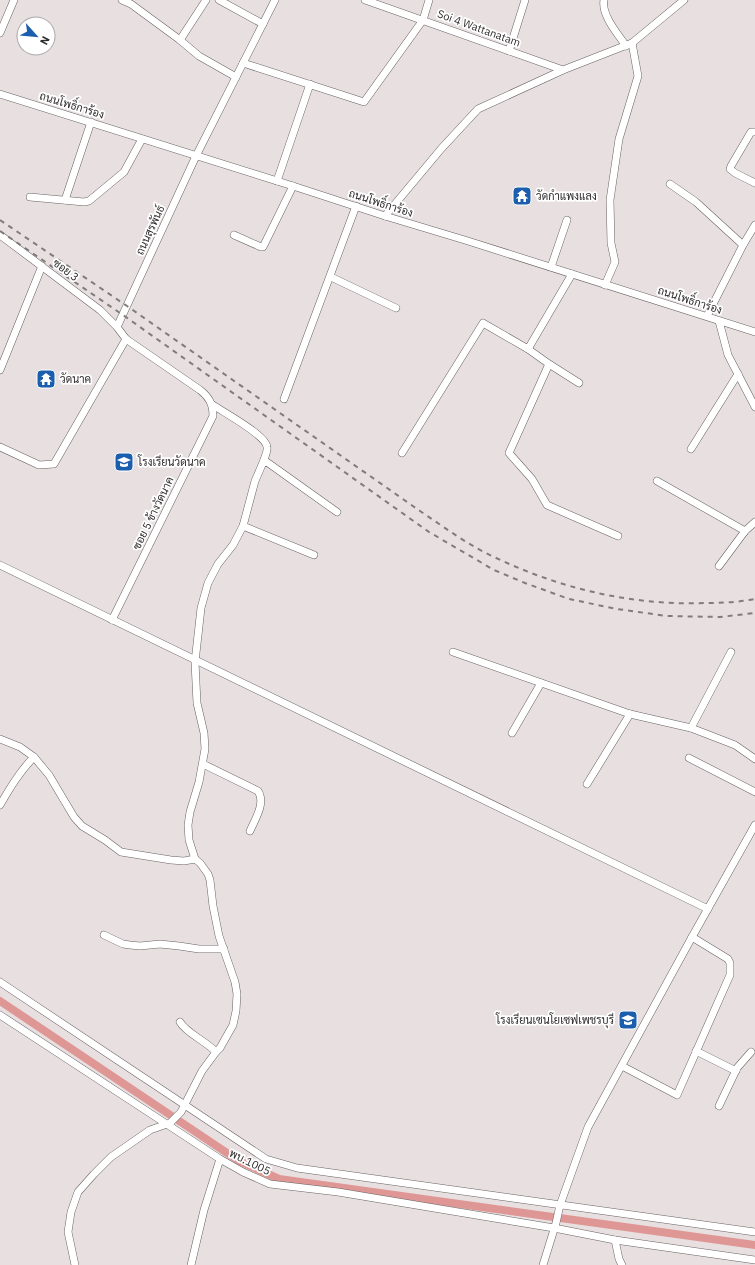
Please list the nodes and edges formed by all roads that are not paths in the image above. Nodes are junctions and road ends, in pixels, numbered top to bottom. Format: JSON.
{"nodes":[{"id":1,"x":14,"y":0,"type":"edge"},
{"id":2,"x":122,"y":0,"type":"edge"},
{"id":3,"x":206,"y":0,"type":"edge"},
{"id":4,"x":219,"y":0,"type":"edge"},
{"id":5,"x":275,"y":0,"type":"edge"},
{"id":6,"x":366,"y":0,"type":"edge"},
{"id":7,"x":429,"y":0,"type":"edge"},
{"id":8,"x":525,"y":0,"type":"edge"},
{"id":9,"x":604,"y":0,"type":"edge"},
{"id":10,"x":684,"y":0,"type":"edge"},
{"id":11,"x":423,"y":20,"type":"junction"},
{"id":12,"x":263,"y":24,"type":"junction"},
{"id":13,"x":0,"y":33,"type":"edge"},
{"id":14,"x":180,"y":40,"type":"junction"},
{"id":15,"x":629,"y":44,"type":"junction"},
{"id":16,"x":510,"y":51,"type":"junction"},
{"id":17,"x":243,"y":63,"type":"junction"},
{"id":18,"x":563,"y":70,"type":"junction"},
{"id":19,"x":236,"y":77,"type":"junction"},
{"id":20,"x":310,"y":84,"type":"junction"},
{"id":21,"x":0,"y":94,"type":"edge"},
{"id":22,"x":91,"y":122,"type":"junction"},
{"id":23,"x":755,"y":132,"type":"edge"},
{"id":24,"x":142,"y":139,"type":"junction"},
{"id":25,"x":196,"y":156,"type":"junction"},
{"id":26,"x":276,"y":181,"type":"junction"},
{"id":27,"x":755,"y":183,"type":"edge"},
{"id":28,"x":670,"y":184,"type":"dead end"},
{"id":29,"x":294,"y":186,"type":"junction"},
{"id":30,"x":30,"y":197,"type":"dead end"},
{"id":31,"x":65,"y":200,"type":"junction"},
{"id":32,"x":356,"y":206,"type":"junction"},
{"id":33,"x":385,"y":216,"type":"junction"},
{"id":34,"x":567,"y":220,"type":"dead end"},
{"id":35,"x":755,"y":225,"type":"edge"},
{"id":36,"x":0,"y":235,"type":"edge"},
{"id":37,"x":234,"y":235,"type":"dead end"},
{"id":38,"x":743,"y":245,"type":"junction"},
{"id":39,"x":42,"y":266,"type":"junction"},
{"id":40,"x":551,"y":268,"type":"junction"},
{"id":41,"x":572,"y":274,"type":"junction"},
{"id":42,"x":331,"y":277,"type":"junction"},
{"id":43,"x":605,"y":285,"type":"junction"},
{"id":44,"x":396,"y":308,"type":"dead end"},
{"id":45,"x":707,"y":316,"type":"junction"},
{"id":46,"x":719,"y":321,"type":"junction"},
{"id":47,"x":117,"y":327,"type":"junction"},
{"id":48,"x":755,"y":332,"type":"edge"},
{"id":49,"x":126,"y":339,"type":"junction"},
{"id":50,"x":528,"y":349,"type":"junction"},
{"id":51,"x":2,"y":356,"type":"edge"},
{"id":52,"x":549,"y":364,"type":"junction"},
{"id":53,"x":0,"y":370,"type":"edge"},
{"id":54,"x":738,"y":374,"type":"junction"},
{"id":55,"x":579,"y":383,"type":"dead end"},
{"id":56,"x":284,"y":399,"type":"dead end"},
{"id":57,"x":213,"y":405,"type":"junction"},
{"id":58,"x":755,"y":407,"type":"edge"},
{"id":59,"x":0,"y":447,"type":"edge"},
{"id":60,"x":691,"y":449,"type":"dead end"},
{"id":61,"x":402,"y":453,"type":"dead end"},
{"id":62,"x":264,"y":460,"type":"junction"},
{"id":63,"x":657,"y":480,"type":"dead end"},
{"id":64,"x":337,"y":512,"type":"dead end"},
{"id":65,"x":755,"y":522,"type":"edge"},
{"id":66,"x":243,"y":526,"type":"junction"},
{"id":67,"x":745,"y":531,"type":"junction"},
{"id":68,"x":618,"y":536,"type":"dead end"},
{"id":69,"x":314,"y":555,"type":"dead end"},
{"id":70,"x":0,"y":565,"type":"edge"},
{"id":71,"x":719,"y":566,"type":"dead end"},
{"id":72,"x":112,"y":620,"type":"junction"},
{"id":73,"x":453,"y":652,"type":"dead end"},
{"id":74,"x":731,"y":652,"type":"dead end"},
{"id":75,"x":195,"y":660,"type":"junction"},
{"id":76,"x":541,"y":683,"type":"junction"},
{"id":77,"x":630,"y":714,"type":"junction"},
{"id":78,"x":691,"y":728,"type":"junction"},
{"id":79,"x":512,"y":733,"type":"dead end"},
{"id":80,"x":0,"y":739,"type":"edge"},
{"id":81,"x":34,"y":757,"type":"junction"},
{"id":82,"x":689,"y":758,"type":"dead end"},
{"id":83,"x":755,"y":759,"type":"edge"},
{"id":84,"x":202,"y":764,"type":"junction"},
{"id":85,"x":587,"y":784,"type":"dead end"},
{"id":86,"x":755,"y":792,"type":"edge"},
{"id":87,"x":0,"y":805,"type":"edge"},
{"id":88,"x":755,"y":825,"type":"edge"},
{"id":89,"x":250,"y":831,"type":"dead end"},
{"id":90,"x":195,"y":858,"type":"junction"},
{"id":91,"x":708,"y":909,"type":"junction"},
{"id":92,"x":104,"y":935,"type":"dead end"},
{"id":93,"x":692,"y":937,"type":"junction"},
{"id":94,"x":224,"y":949,"type":"junction"},
{"id":95,"x":0,"y":982,"type":"edge"},
{"id":96,"x":0,"y":1015,"type":"edge"},
{"id":97,"x":180,"y":1022,"type":"dead end"},
{"id":98,"x":696,"y":1051,"type":"junction"},
{"id":99,"x":216,"y":1052,"type":"junction"},
{"id":100,"x":751,"y":1052,"type":"dead end"},
{"id":101,"x":622,"y":1066,"type":"junction"},
{"id":102,"x":736,"y":1071,"type":"junction"},
{"id":103,"x":184,"y":1105,"type":"junction"},
{"id":104,"x":719,"y":1106,"type":"dead end"},
{"id":105,"x":168,"y":1124,"type":"junction"},
{"id":106,"x":220,"y":1159,"type":"junction"},
{"id":107,"x":560,"y":1205,"type":"junction"},
{"id":108,"x":555,"y":1226,"type":"junction"},
{"id":109,"x":755,"y":1232,"type":"edge"},
{"id":110,"x":615,"y":1240,"type":"junction"},
{"id":111,"x":755,"y":1260,"type":"edge"},
{"id":112,"x":75,"y":1265,"type":"edge"},
{"id":113,"x":191,"y":1265,"type":"edge"},
{"id":114,"x":543,"y":1265,"type":"edge"},
{"id":115,"x":622,"y":1265,"type":"edge"}],
"edges":[{"from":1,"to":13,"type":"street"},
{"from":2,"to":14,"type":"street"},
{"from":3,"to":14,"type":"street"},
{"from":4,"to":12,"type":"street"},
{"from":5,"to":12,"type":"street","name":"ถนนสุรพันธ์"},
{"from":6,"to":11,"type":"street","name":"Soi 4 Wattanatam"},
{"from":7,"to":11,"type":"street"},
{"from":8,"to":16,"type":"street"},
{"from":9,"to":15,"type":"street"},
{"from":10,"to":15,"type":"street"},
{"from":11,"to":16,"type":"street","name":"Soi 4 Wattanatam"},
{"from":11,"to":20,"type":"street"},
{"from":12,"to":17,"type":"street","name":"ถนนสุรพันธ์"},
{"from":14,"to":19,"type":"street"},
{"from":15,"to":18,"type":"street"},
{"from":15,"to":43,"type":"street"},
{"from":16,"to":18,"type":"street","name":"Soi 4 Wattanatam"},
{"from":17,"to":19,"type":"street","name":"ถนนสุรพันธ์"},
{"from":17,"to":20,"type":"street"},
{"from":18,"to":33,"type":"street"},
{"from":19,"to":25,"type":"street","name":"ถนนสุรพันธ์"},
{"from":20,"to":26,"type":"street"},
{"from":21,"to":22,"type":"street","name":"ถนนโพธิ์การ้อง"},
{"from":22,"to":24,"type":"street","name":"ถนนโพธิ์การ้อง"},
{"from":22,"to":31,"type":"street"},
{"from":23,"to":27,"type":"street"},
{"from":24,"to":25,"type":"street","name":"ถนนโพธิ์การ้อง"},
{"from":24,"to":31,"type":"street"},
{"from":25,"to":26,"type":"street","name":"ถนนโพธิ์การ้อง"},
{"from":25,"to":47,"type":"street","name":"ถนนสุรพันธ์"},
{"from":26,"to":29,"type":"street","name":"ถนนโพธิ์การ้อง"},
{"from":28,"to":38,"type":"street"},
{"from":29,"to":32,"type":"street","name":"ถนนโพธิ์การ้อง"},
{"from":29,"to":37,"type":"street"},
{"from":30,"to":31,"type":"street"},
{"from":32,"to":33,"type":"street","name":"ถนนโพธิ์การ้อง"},
{"from":32,"to":42,"type":"street"},
{"from":33,"to":40,"type":"street","name":"ถนนโพธิ์การ้อง"},
{"from":34,"to":40,"type":"street"},
{"from":35,"to":38,"type":"street"},
{"from":36,"to":39,"type":"street","name":"ซอย 3"},
{"from":38,"to":45,"type":"street"},
{"from":39,"to":47,"type":"street","name":"ซอย 3"},
{"from":39,"to":51,"type":"street"},
{"from":40,"to":41,"type":"street","name":"ถนนโพธิ์การ้อง"},
{"from":41,"to":43,"type":"street","name":"ถนนโพธิ์การ้อง"},
{"from":41,"to":50,"type":"street"},
{"from":42,"to":44,"type":"street"},
{"from":42,"to":56,"type":"street"},
{"from":43,"to":45,"type":"street","name":"ถนนโพธิ์การ้อง"},
{"from":45,"to":46,"type":"street","name":"ถนนโพธิ์การ้อง"},
{"from":46,"to":48,"type":"street","name":"ถนนโพธิ์การ้อง"},
{"from":46,"to":54,"type":"street"},
{"from":47,"to":49,"type":"street"},
{"from":49,"to":57,"type":"street"},
{"from":49,"to":59,"type":"street"},
{"from":50,"to":52,"type":"street"},
{"from":50,"to":61,"type":"street"},
{"from":51,"to":53,"type":"street"},
{"from":52,"to":55,"type":"street"},
{"from":52,"to":68,"type":"street"},
{"from":54,"to":58,"type":"street"},
{"from":54,"to":60,"type":"street"},
{"from":57,"to":62,"type":"street"},
{"from":57,"to":72,"type":"street","name":"ซอย 5 ข้างวัดนาค"},
{"from":62,"to":64,"type":"street"},
{"from":62,"to":66,"type":"street"},
{"from":63,"to":67,"type":"street"},
{"from":65,"to":67,"type":"street"},
{"from":66,"to":69,"type":"street"},
{"from":66,"to":75,"type":"street"},
{"from":67,"to":71,"type":"street"},
{"from":70,"to":72,"type":"street"},
{"from":72,"to":75,"type":"street"},
{"from":73,"to":76,"type":"street"},
{"from":74,"to":78,"type":"street"},
{"from":75,"to":84,"type":"street"},
{"from":75,"to":91,"type":"street"},
{"from":76,"to":77,"type":"street"},
{"from":76,"to":79,"type":"street"},
{"from":77,"to":78,"type":"street"},
{"from":77,"to":85,"type":"street"},
{"from":78,"to":83,"type":"street"},
{"from":80,"to":81,"type":"street"},
{"from":81,"to":87,"type":"street"},
{"from":81,"to":90,"type":"street"},
{"from":82,"to":86,"type":"street"},
{"from":84,"to":89,"type":"street"},
{"from":84,"to":90,"type":"street"},
{"from":88,"to":91,"type":"street"},
{"from":90,"to":94,"type":"street"},
{"from":91,"to":93,"type":"street"},
{"from":92,"to":94,"type":"street"},
{"from":93,"to":98,"type":"street"},
{"from":93,"to":101,"type":"street"},
{"from":94,"to":99,"type":"street"},
{"from":95,"to":103,"type":"street"},
{"from":96,"to":105,"type":"street","name":"พบ.1005"},
{"from":97,"to":99,"type":"street"},
{"from":98,"to":101,"type":"street"},
{"from":98,"to":102,"type":"street"},
{"from":99,"to":103,"type":"street"},
{"from":100,"to":102,"type":"street"},
{"from":101,"to":107,"type":"street"},
{"from":102,"to":104,"type":"street"},
{"from":103,"to":105,"type":"street"},
{"from":103,"to":107,"type":"street"},
{"from":105,"to":106,"type":"street","name":"พบ.1005"},
{"from":105,"to":112,"type":"street"},
{"from":106,"to":108,"type":"street","name":"พบ.1005"},
{"from":106,"to":113,"type":"street"},
{"from":107,"to":108,"type":"street"},
{"from":107,"to":109,"type":"street"},
{"from":108,"to":110,"type":"street","name":"พบ.1005"},
{"from":108,"to":114,"type":"street"},
{"from":110,"to":111,"type":"street","name":"พบ.1005"},
{"from":110,"to":115,"type":"street"}]}
